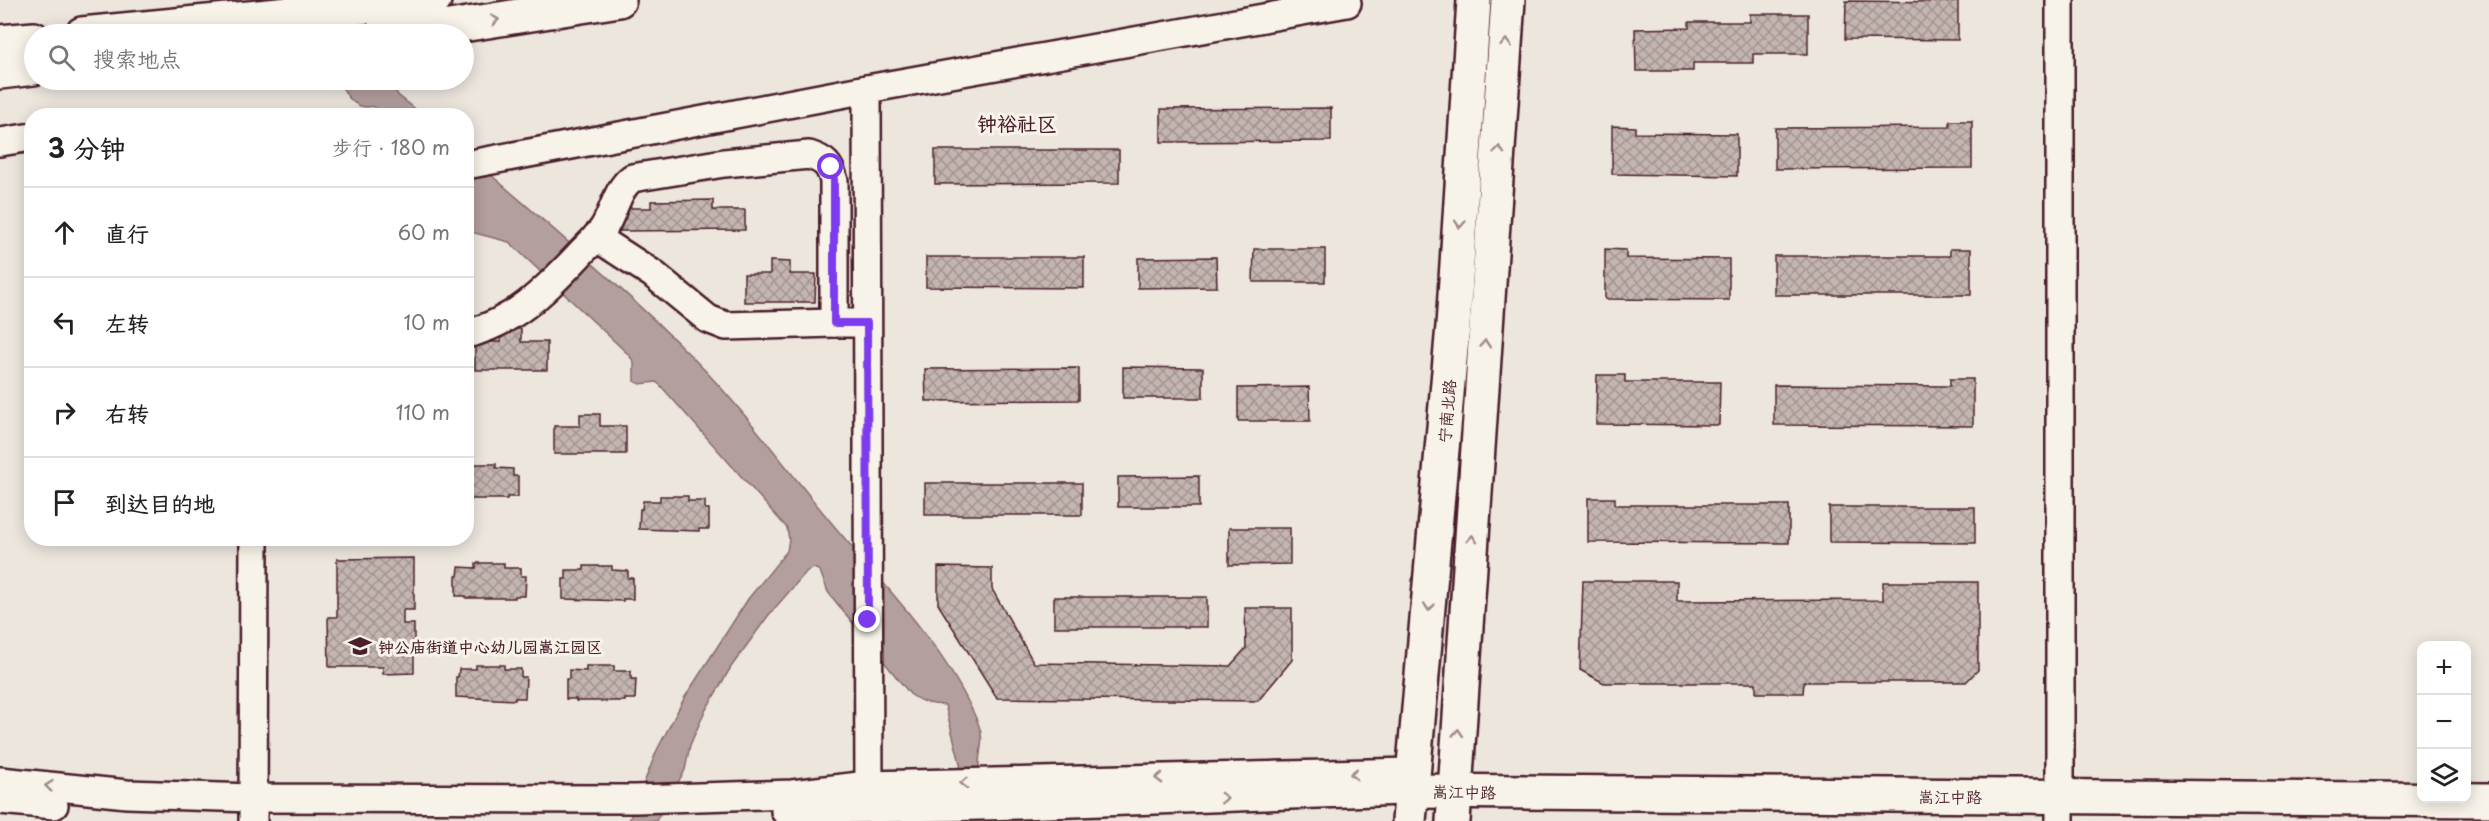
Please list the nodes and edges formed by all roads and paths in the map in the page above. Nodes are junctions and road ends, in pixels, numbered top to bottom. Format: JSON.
{"nodes":[{"id":1,"x":619,"y":0,"type":"edge"},
{"id":2,"x":1474,"y":0,"type":"edge"},
{"id":3,"x":1508,"y":0,"type":"edge"},
{"id":4,"x":2060,"y":0,"type":"edge"},
{"id":5,"x":1347,"y":3,"type":"dead end"},
{"id":6,"x":435,"y":15,"type":"edge"},
{"id":7,"x":187,"y":24,"type":"edge"},
{"id":8,"x":409,"y":24,"type":"edge"},
{"id":9,"x":24,"y":40,"type":"edge"},
{"id":10,"x":0,"y":42,"type":"edge"},
{"id":11,"x":24,"y":69,"type":"edge"},
{"id":12,"x":0,"y":72,"type":"edge"},
{"id":13,"x":867,"y":89,"type":"junction"},
{"id":14,"x":24,"y":138,"type":"edge"},
{"id":15,"x":0,"y":142,"type":"edge"},
{"id":16,"x":474,"y":163,"type":"edge"},
{"id":17,"x":596,"y":237,"type":"junction"},
{"id":18,"x":834,"y":323,"type":"junction"},
{"id":19,"x":867,"y":323,"type":"junction"},
{"id":20,"x":474,"y":331,"type":"edge"},
{"id":21,"x":254,"y":546,"type":"edge"},
{"id":22,"x":2417,"y":780,"type":"edge"},
{"id":23,"x":2471,"y":780,"type":"edge"},
{"id":24,"x":2489,"y":780,"type":"edge"},
{"id":25,"x":0,"y":781,"type":"edge"},
{"id":26,"x":1410,"y":795,"type":"edge"},
{"id":27,"x":1454,"y":795,"type":"edge"},
{"id":28,"x":2059,"y":799,"type":"edge"},
{"id":29,"x":0,"y":800,"type":"edge"},
{"id":30,"x":2489,"y":800,"type":"edge"},
{"id":31,"x":869,"y":805,"type":"edge"},
{"id":32,"x":253,"y":811,"type":"edge"}],
"edges":[{"from":6,"to":1,"type":"main road","one_way":true},
{"from":2,"to":26,"type":"main road","name":"宁南北路","one_way":true},
{"from":27,"to":3,"type":"main road","name":"宁南北路","one_way":true},
{"from":4,"to":28,"type":"street"},
{"from":5,"to":13,"type":"street"},
{"from":6,"to":7,"type":"main road"},
{"from":6,"to":8,"type":"main road"},
{"from":9,"to":10,"type":"main road"},
{"from":11,"to":12,"type":"main road"},
{"from":13,"to":16,"type":"street"},
{"from":13,"to":19,"type":"street"},
{"from":14,"to":15,"type":"street"},
{"from":17,"to":18,"type":"street"},
{"from":17,"to":18,"type":"street"},
{"from":17,"to":20,"type":"street"},
{"from":18,"to":19,"type":"street"},
{"from":19,"to":31,"type":"street"},
{"from":21,"to":32,"type":"street"},
{"from":22,"to":28,"type":"main road","name":"嵩江中路"},
{"from":23,"to":24,"type":"main road"},
{"from":32,"to":25,"type":"street","one_way":true},
{"from":26,"to":27,"type":"main road","name":"嵩江中路"},
{"from":26,"to":31,"type":"street","one_way":true},
{"from":31,"to":26,"type":"street","one_way":true},
{"from":27,"to":28,"type":"main road","name":"嵩江中路"},
{"from":28,"to":30,"type":"main road","name":"嵩江中路"},
{"from":29,"to":32,"type":"street"},
{"from":31,"to":32,"type":"street"},
{"from":31,"to":32,"type":"street"}]}
